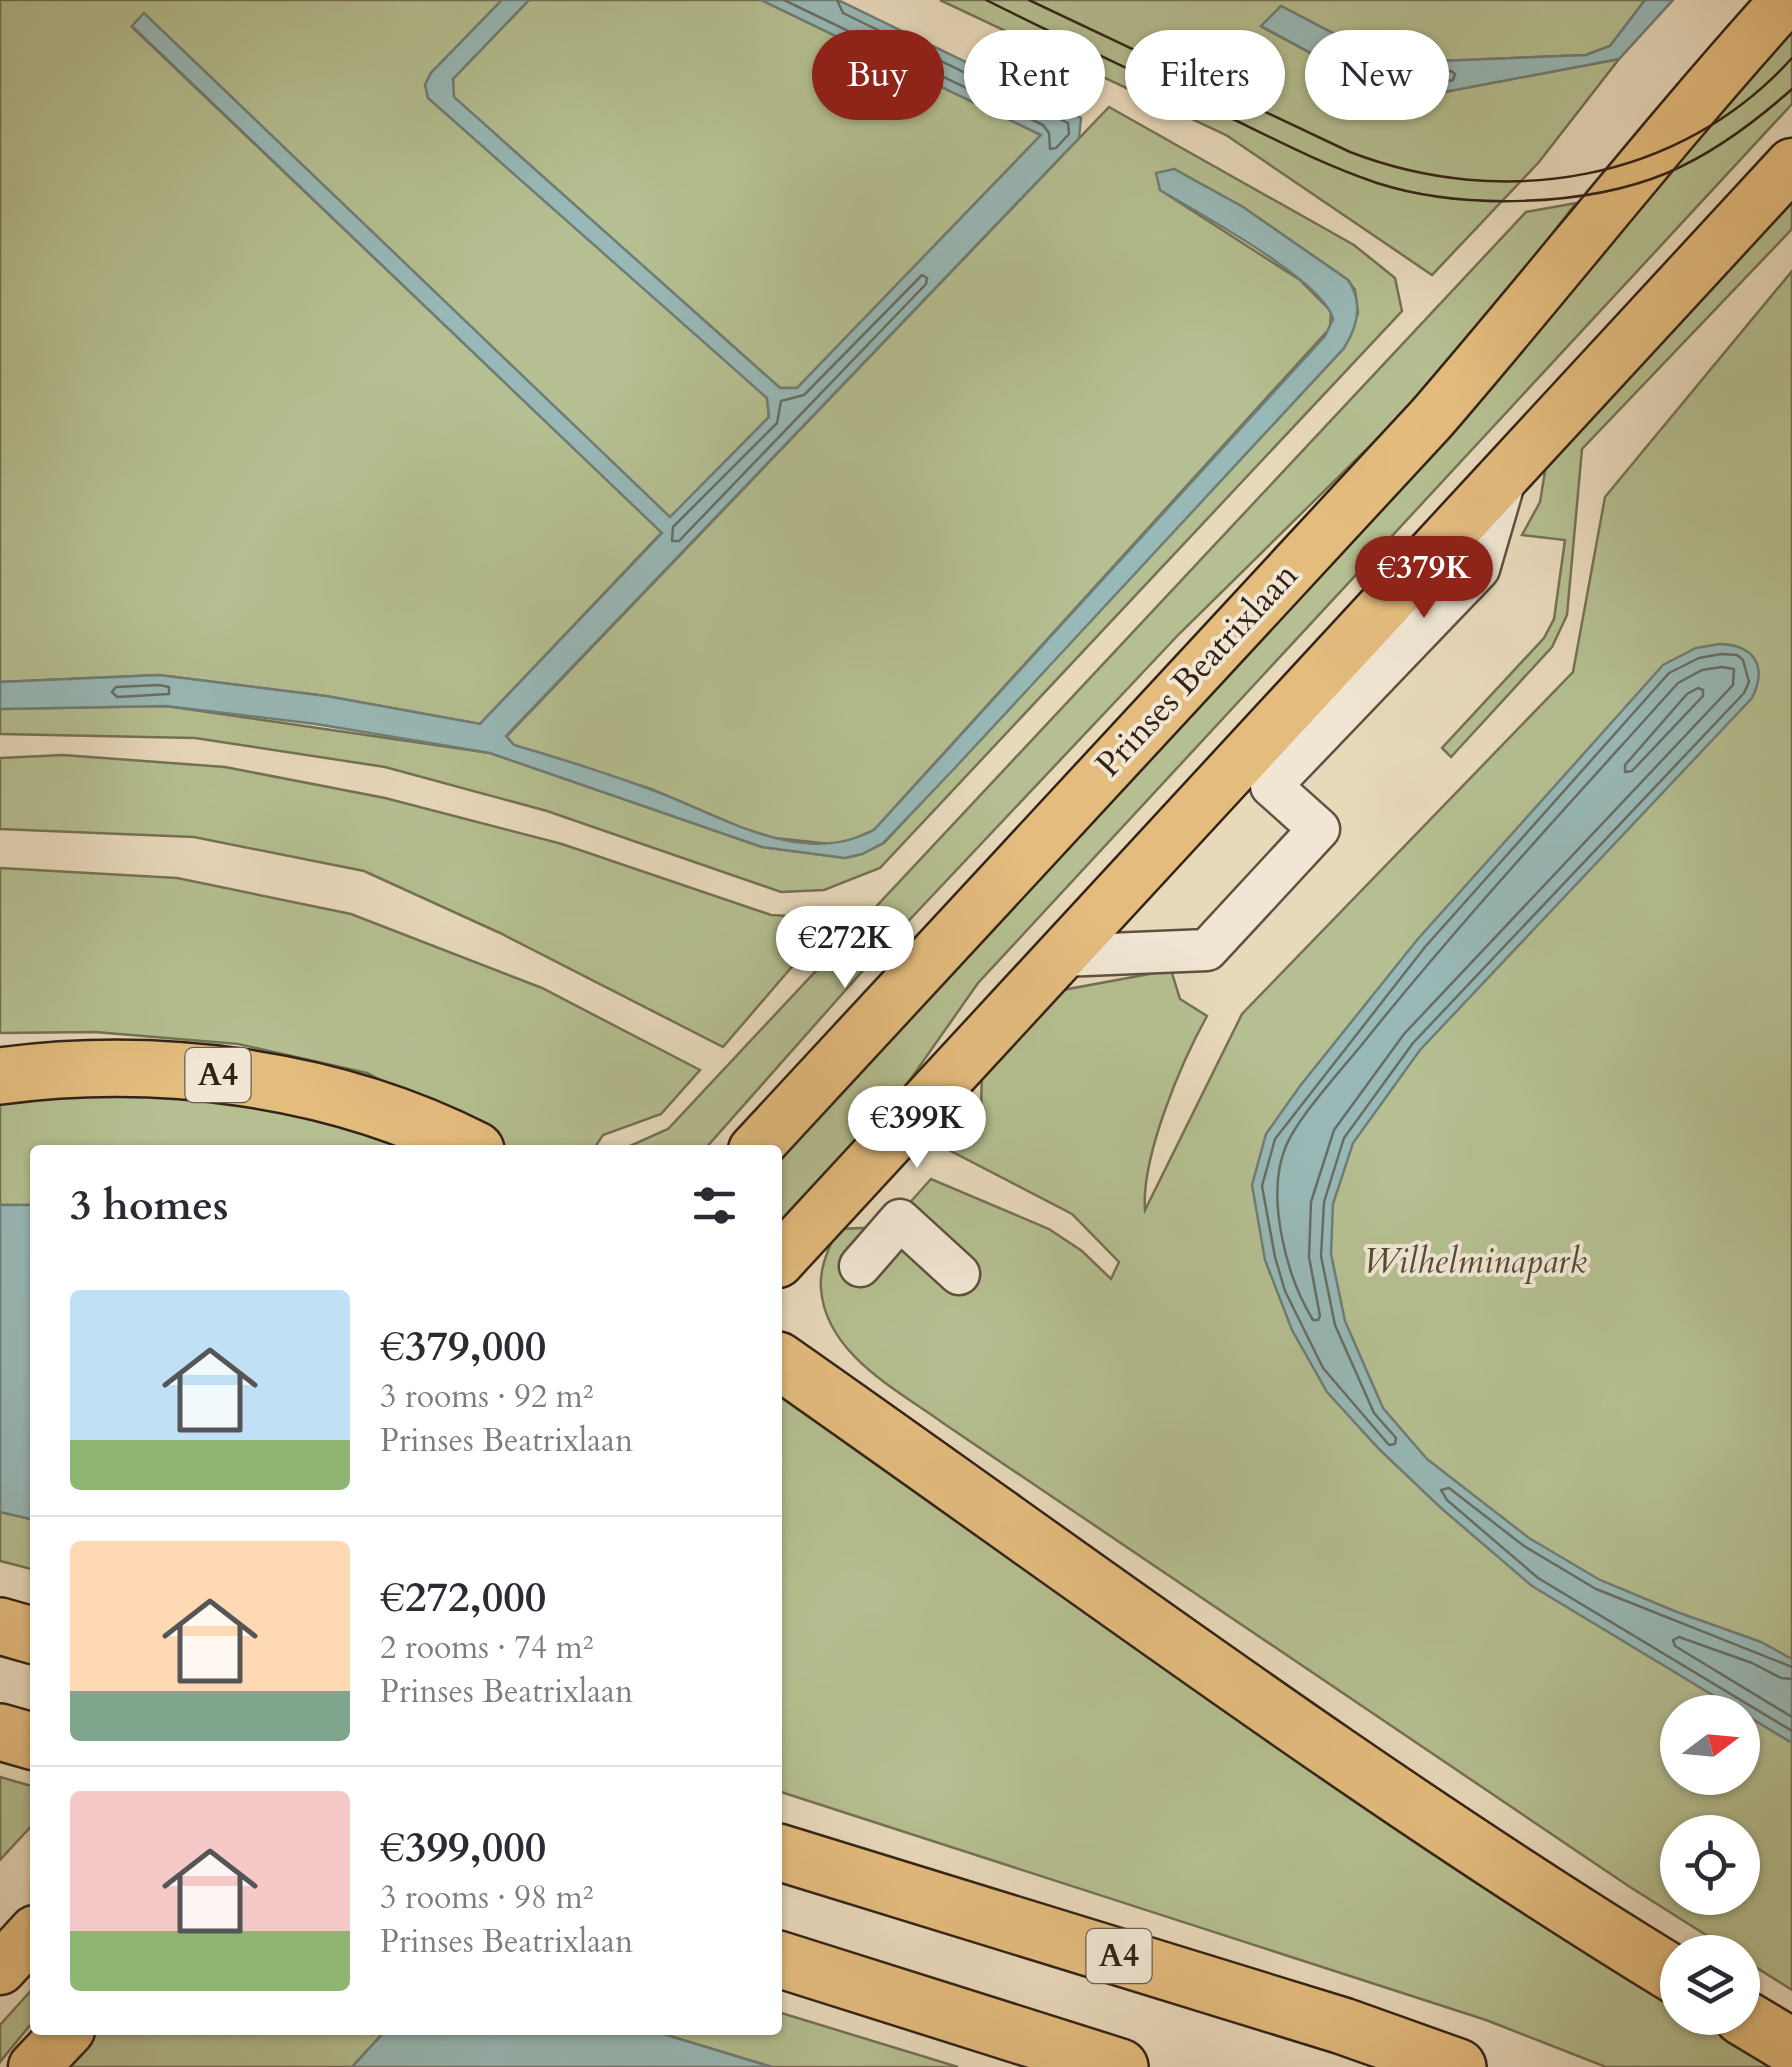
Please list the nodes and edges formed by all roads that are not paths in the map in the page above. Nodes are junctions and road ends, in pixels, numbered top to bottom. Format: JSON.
{"nodes":[{"id":1,"x":1786,"y":0,"type":"edge"},
{"id":2,"x":1792,"y":164,"type":"edge"},
{"id":3,"x":1508,"y":470,"type":"junction"},
{"id":4,"x":1062,"y":956,"type":"junction"},
{"id":5,"x":0,"y":1076,"type":"edge"},
{"id":6,"x":466,"y":1145,"type":"edge"},
{"id":7,"x":759,"y":1145,"type":"edge"},
{"id":8,"x":782,"y":1258,"type":"edge"},
{"id":9,"x":860,"y":1266,"type":"dead end"},
{"id":10,"x":959,"y":1274,"type":"dead end"},
{"id":11,"x":782,"y":1363,"type":"edge"},
{"id":12,"x":0,"y":1626,"type":"edge"},
{"id":13,"x":30,"y":1635,"type":"edge"},
{"id":14,"x":0,"y":1732,"type":"edge"},
{"id":15,"x":30,"y":1741,"type":"edge"},
{"id":16,"x":782,"y":1853,"type":"edge"},
{"id":17,"x":30,"y":1936,"type":"edge"},
{"id":18,"x":782,"y":1960,"type":"edge"},
{"id":19,"x":1660,"y":1966,"type":"edge"},
{"id":20,"x":0,"y":1969,"type":"edge"},
{"id":21,"x":1760,"y":2027,"type":"edge"},
{"id":22,"x":64,"y":2035,"type":"edge"},
{"id":23,"x":1792,"y":2046,"type":"edge"},
{"id":24,"x":34,"y":2067,"type":"edge"},
{"id":25,"x":1120,"y":2067,"type":"edge"},
{"id":26,"x":1458,"y":2067,"type":"edge"}],
"edges":[{"from":1,"to":7,"type":"main road","name":"Prinses Beatrixlaan"},
{"from":2,"to":3,"type":"main road"},
{"from":3,"to":4,"type":"main road"},
{"from":3,"to":4,"type":"lane"},
{"from":4,"to":8,"type":"main road"},
{"from":5,"to":6,"type":"highway","number":"A4"},
{"from":9,"to":10,"type":"lane"},
{"from":11,"to":19,"type":"highway"},
{"from":12,"to":13,"type":"highway"},
{"from":14,"to":15,"type":"highway"},
{"from":16,"to":26,"type":"highway","number":"A4"},
{"from":17,"to":20,"type":"main road"},
{"from":18,"to":25,"type":"highway"},
{"from":21,"to":23,"type":"highway"},
{"from":22,"to":24,"type":"main road"}]}
